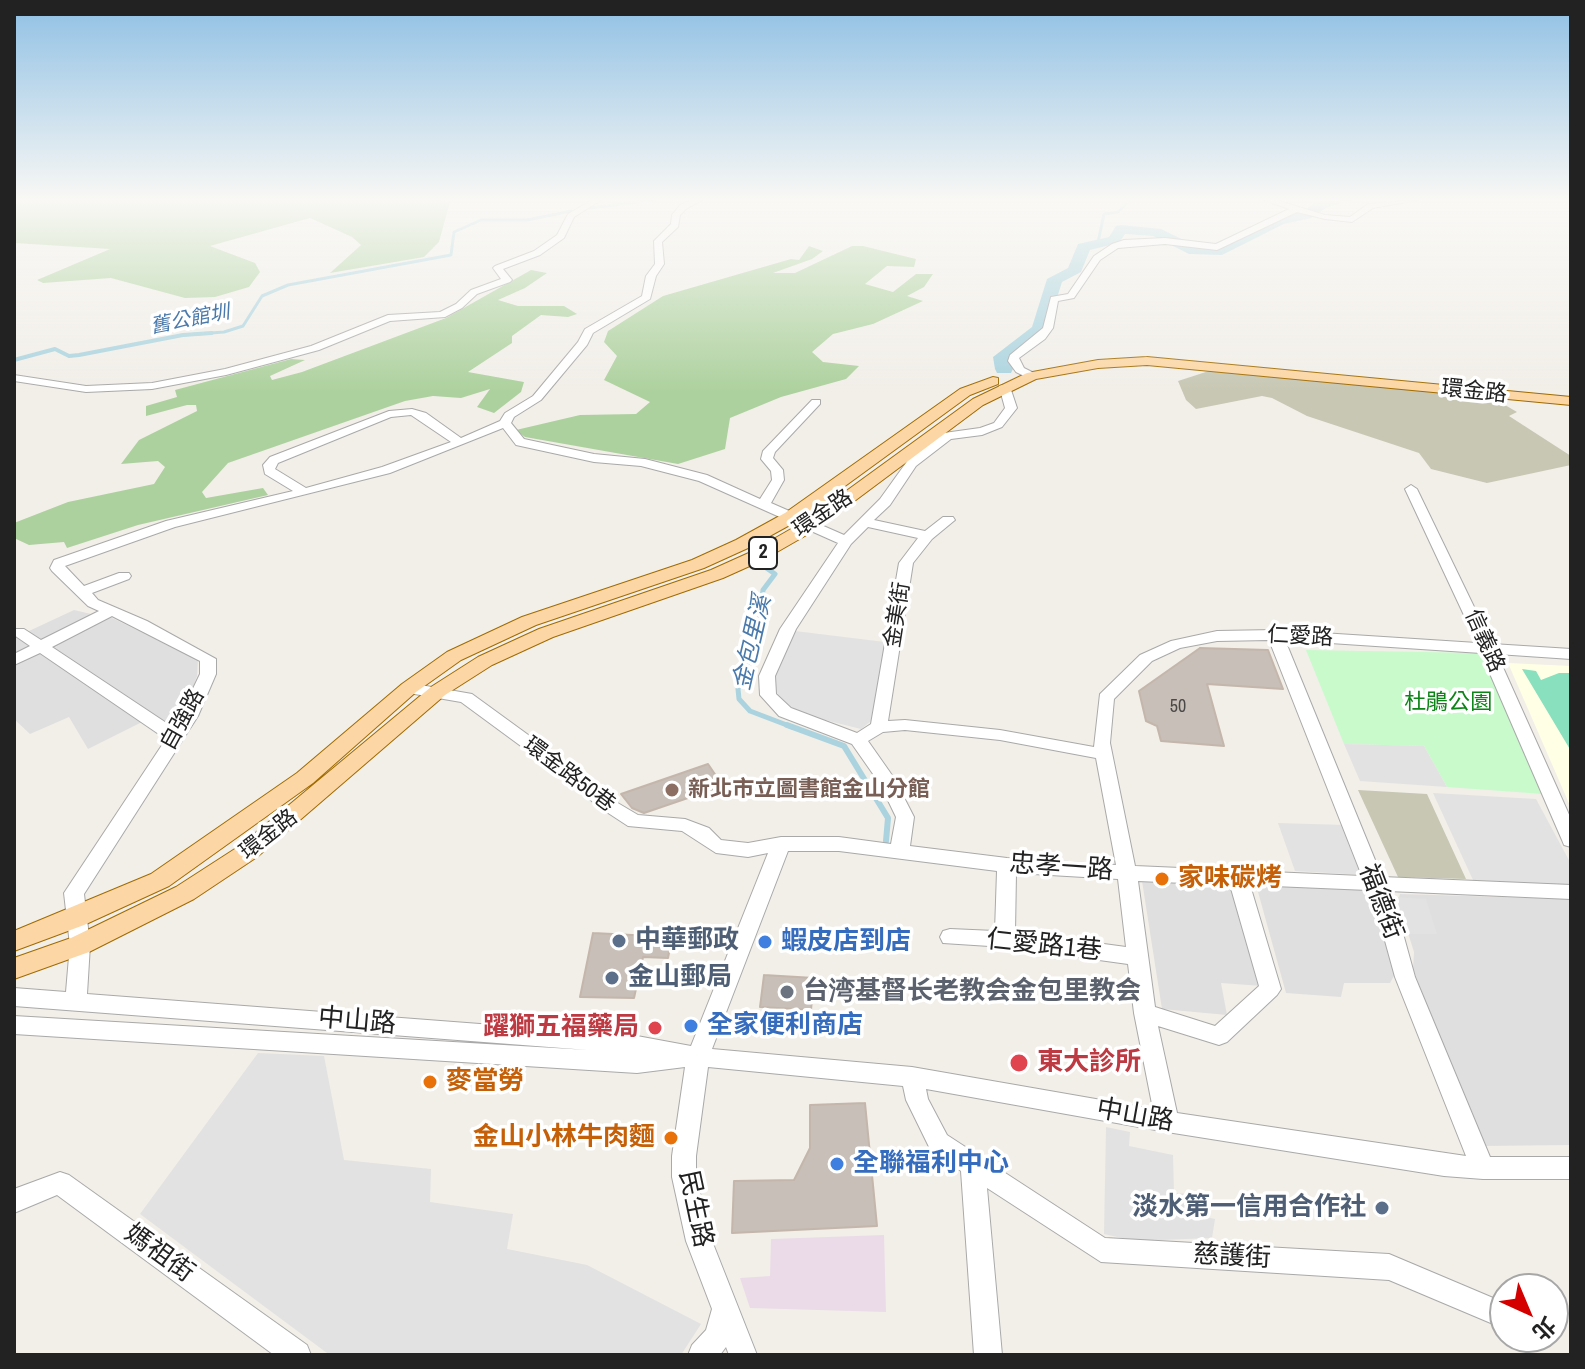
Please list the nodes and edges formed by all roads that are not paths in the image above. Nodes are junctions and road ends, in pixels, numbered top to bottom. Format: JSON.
{"nodes":[{"id":1,"x":509,"y":264,"type":"edge"},
{"id":2,"x":660,"y":264,"type":"edge"},
{"id":3,"x":1093,"y":264,"type":"edge"},
{"id":4,"x":1026,"y":373,"type":"junction"},
{"id":5,"x":14,"y":378,"type":"edge"},
{"id":6,"x":1005,"y":386,"type":"junction"},
{"id":7,"x":1571,"y":393,"type":"edge"},
{"id":8,"x":1571,"y":401,"type":"edge"},
{"id":9,"x":816,"y":402,"type":"dead end"},
{"id":10,"x":505,"y":423,"type":"junction"},
{"id":11,"x":460,"y":443,"type":"junction"},
{"id":12,"x":1411,"y":489,"type":"dead end"},
{"id":13,"x":304,"y":492,"type":"junction"},
{"id":14,"x":763,"y":505,"type":"junction"},
{"id":15,"x":791,"y":517,"type":"junction"},
{"id":16,"x":948,"y":520,"type":"dead end"},
{"id":17,"x":863,"y":522,"type":"junction"},
{"id":18,"x":811,"y":525,"type":"junction"},
{"id":19,"x":927,"y":536,"type":"junction"},
{"id":20,"x":846,"y":541,"type":"junction"},
{"id":21,"x":124,"y":576,"type":"dead end"},
{"id":22,"x":82,"y":592,"type":"junction"},
{"id":23,"x":111,"y":611,"type":"junction"},
{"id":24,"x":19,"y":632,"type":"dead end"},
{"id":25,"x":1275,"y":635,"type":"junction"},
{"id":26,"x":43,"y":646,"type":"junction"},
{"id":27,"x":1487,"y":649,"type":"junction"},
{"id":28,"x":1571,"y":654,"type":"edge"},
{"id":29,"x":14,"y":660,"type":"edge"},
{"id":30,"x":409,"y":688,"type":"junction"},
{"id":31,"x":436,"y":693,"type":"junction"},
{"id":32,"x":879,"y":727,"type":"junction"},
{"id":33,"x":175,"y":737,"type":"junction"},
{"id":34,"x":858,"y":740,"type":"junction"},
{"id":35,"x":1104,"y":754,"type":"junction"},
{"id":36,"x":1571,"y":840,"type":"edge"},
{"id":37,"x":781,"y":844,"type":"junction"},
{"id":38,"x":899,"y":853,"type":"junction"},
{"id":39,"x":1007,"y":865,"type":"junction"},
{"id":40,"x":1127,"y":873,"type":"junction"},
{"id":41,"x":1238,"y":877,"type":"junction"},
{"id":42,"x":1373,"y":882,"type":"junction"},
{"id":43,"x":1571,"y":892,"type":"edge"},
{"id":44,"x":75,"y":918,"type":"junction"},
{"id":45,"x":950,"y":937,"type":"dead end"},
{"id":46,"x":1005,"y":939,"type":"junction"},
{"id":47,"x":14,"y":941,"type":"edge"},
{"id":48,"x":80,"y":945,"type":"junction"},
{"id":49,"x":1137,"y":957,"type":"junction"},
{"id":50,"x":14,"y":969,"type":"edge"},
{"id":51,"x":14,"y":997,"type":"edge"},
{"id":52,"x":76,"y":1000,"type":"junction"},
{"id":53,"x":1145,"y":1013,"type":"junction"},
{"id":54,"x":14,"y":1025,"type":"edge"},
{"id":55,"x":698,"y":1057,"type":"junction"},
{"id":56,"x":912,"y":1077,"type":"junction"},
{"id":57,"x":1167,"y":1122,"type":"junction"},
{"id":58,"x":973,"y":1168,"type":"junction"},
{"id":59,"x":1483,"y":1168,"type":"junction"},
{"id":60,"x":1571,"y":1168,"type":"edge"},
{"id":61,"x":14,"y":1201,"type":"edge"},
{"id":62,"x":1489,"y":1309,"type":"edge"},
{"id":63,"x":724,"y":1312,"type":"junction"},
{"id":64,"x":297,"y":1355,"type":"edge"},
{"id":65,"x":702,"y":1355,"type":"edge"},
{"id":66,"x":743,"y":1355,"type":"edge"},
{"id":67,"x":988,"y":1355,"type":"edge"}],
"edges":[{"from":1,"to":5,"type":"street"},
{"from":2,"to":10,"type":"street"},
{"from":3,"to":4,"type":"street"},
{"from":4,"to":6,"type":"main road","name":"環金路","number":"2"},
{"from":4,"to":7,"type":"main road","name":"環金路","number":"2"},
{"from":4,"to":8,"type":"main road","name":"環金路","number":"2"},
{"from":4,"to":15,"type":"main road","name":"環金路","number":"2"},
{"from":6,"to":17,"type":"street"},
{"from":6,"to":18,"type":"main road","name":"環金路","number":"2"},
{"from":9,"to":14,"type":"street"},
{"from":10,"to":11,"type":"street"},
{"from":10,"to":14,"type":"street"},
{"from":11,"to":13,"type":"street"},
{"from":11,"to":13,"type":"street"},
{"from":12,"to":27,"type":"street","name":"信義路"},
{"from":13,"to":22,"type":"street","name":"自強路"},
{"from":14,"to":15,"type":"street"},
{"from":15,"to":18,"type":"street"},
{"from":15,"to":30,"type":"main road","name":"環金路","number":"2"},
{"from":16,"to":19,"type":"street","name":"金美街"},
{"from":17,"to":19,"type":"street"},
{"from":17,"to":20,"type":"street"},
{"from":18,"to":20,"type":"street"},
{"from":18,"to":31,"type":"main road","name":"環金路","number":"2"},
{"from":19,"to":32,"type":"street","name":"金美街"},
{"from":20,"to":34,"type":"street"},
{"from":21,"to":22,"type":"street"},
{"from":22,"to":23,"type":"street","name":"自強路"},
{"from":23,"to":26,"type":"street"},
{"from":23,"to":33,"type":"street","name":"自強路"},
{"from":24,"to":26,"type":"street"},
{"from":25,"to":27,"type":"street","name":"仁愛路"},
{"from":25,"to":35,"type":"street","name":"仁愛路"},
{"from":25,"to":42,"type":"street","name":"福德街"},
{"from":26,"to":29,"type":"street"},
{"from":26,"to":33,"type":"street"},
{"from":27,"to":28,"type":"street","name":"仁愛路"},
{"from":27,"to":36,"type":"street","name":"信義路"},
{"from":30,"to":31,"type":"street","name":"環金路50巷"},
{"from":30,"to":44,"type":"main road","name":"環金路","number":"2"},
{"from":31,"to":37,"type":"street","name":"環金路50巷"},
{"from":31,"to":48,"type":"main road","name":"環金路","number":"2"},
{"from":32,"to":34,"type":"street"},
{"from":32,"to":35,"type":"street"},
{"from":33,"to":44,"type":"street","name":"自強路"},
{"from":34,"to":38,"type":"street"},
{"from":35,"to":40,"type":"street","name":"仁愛路"},
{"from":37,"to":38,"type":"street","name":"忠孝一路"},
{"from":37,"to":55,"type":"street"},
{"from":38,"to":39,"type":"street","name":"忠孝一路"},
{"from":39,"to":40,"type":"street","name":"忠孝一路"},
{"from":39,"to":46,"type":"street"},
{"from":40,"to":41,"type":"street","name":"忠孝一路"},
{"from":40,"to":49,"type":"street","name":"仁愛路"},
{"from":41,"to":42,"type":"street","name":"忠孝一路"},
{"from":41,"to":53,"type":"street"},
{"from":42,"to":43,"type":"street","name":"忠孝一路"},
{"from":42,"to":59,"type":"street","name":"福德街"},
{"from":44,"to":47,"type":"main road","name":"環金路","number":"2"},
{"from":44,"to":48,"type":"street","name":"自強路"},
{"from":45,"to":46,"type":"street","name":"仁愛路1巷"},
{"from":46,"to":49,"type":"street","name":"仁愛路1巷"},
{"from":48,"to":50,"type":"main road","name":"環金路","number":"2"},
{"from":48,"to":52,"type":"street","name":"自強路"},
{"from":49,"to":53,"type":"street","name":"仁愛路"},
{"from":51,"to":52,"type":"street","name":"中山路"},
{"from":52,"to":55,"type":"street","name":"中山路"},
{"from":53,"to":57,"type":"street","name":"仁愛路"},
{"from":54,"to":55,"type":"street","name":"中山路"},
{"from":55,"to":56,"type":"street","name":"中山路"},
{"from":55,"to":63,"type":"street","name":"民生路"},
{"from":56,"to":57,"type":"street","name":"中山路"},
{"from":56,"to":58,"type":"street","name":"慈護街"},
{"from":57,"to":59,"type":"street","name":"中山路"},
{"from":58,"to":62,"type":"street","name":"慈護街"},
{"from":58,"to":67,"type":"street"},
{"from":59,"to":60,"type":"street","name":"中山路"},
{"from":61,"to":64,"type":"street","name":"媽祖街"},
{"from":63,"to":65,"type":"street"},
{"from":63,"to":66,"type":"street","name":"民生路"}]}
